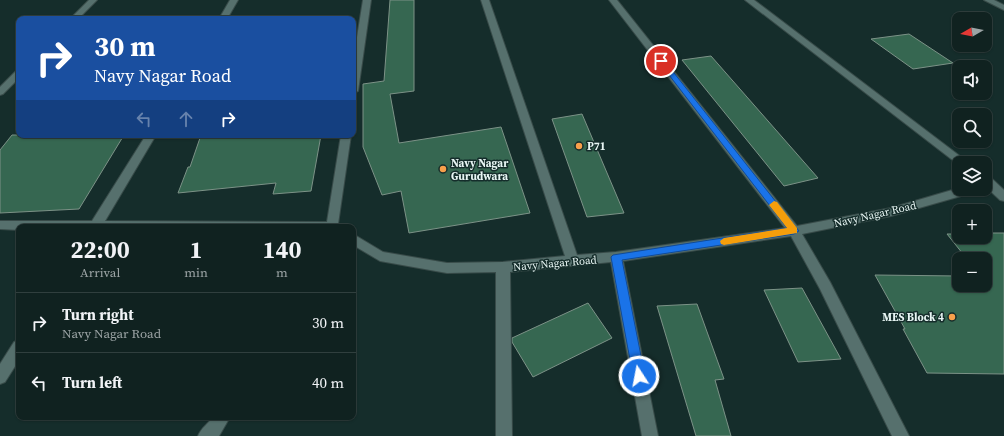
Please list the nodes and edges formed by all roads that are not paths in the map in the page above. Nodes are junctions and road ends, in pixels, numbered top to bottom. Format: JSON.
{"nodes":[{"id":1,"x":93,"y":0,"type":"edge"},
{"id":2,"x":234,"y":0,"type":"edge"},
{"id":3,"x":367,"y":0,"type":"edge"},
{"id":4,"x":485,"y":0,"type":"edge"},
{"id":5,"x":613,"y":0,"type":"edge"},
{"id":6,"x":749,"y":0,"type":"edge"},
{"id":7,"x":988,"y":0,"type":"edge"},
{"id":8,"x":1004,"y":8,"type":"edge"},
{"id":9,"x":77,"y":16,"type":"edge"},
{"id":10,"x":225,"y":16,"type":"edge"},
{"id":11,"x":356,"y":72,"type":"edge"},
{"id":12,"x":16,"y":76,"type":"edge"},
{"id":13,"x":0,"y":92,"type":"edge"},
{"id":14,"x":149,"y":138,"type":"edge"},
{"id":15,"x":346,"y":138,"type":"edge"},
{"id":16,"x":955,"y":156,"type":"edge"},
{"id":17,"x":1004,"y":180,"type":"edge"},
{"id":18,"x":992,"y":181,"type":"edge"},
{"id":19,"x":992,"y":186,"type":"edge"},
{"id":20,"x":952,"y":194,"type":"edge"},
{"id":21,"x":1004,"y":197,"type":"edge"},
{"id":22,"x":96,"y":224,"type":"edge"},
{"id":23,"x":333,"y":224,"type":"edge"},
{"id":24,"x":0,"y":225,"type":"edge"},
{"id":25,"x":16,"y":225,"type":"edge"},
{"id":26,"x":794,"y":231,"type":"junction"},
{"id":27,"x":356,"y":241,"type":"edge"},
{"id":28,"x":616,"y":257,"type":"junction"},
{"id":29,"x":573,"y":261,"type":"junction"},
{"id":30,"x":503,"y":267,"type":"junction"},
{"id":31,"x":16,"y":352,"type":"edge"},
{"id":32,"x":0,"y":377,"type":"edge"},
{"id":33,"x":220,"y":420,"type":"edge"},
{"id":34,"x":206,"y":436,"type":"edge"},
{"id":35,"x":504,"y":436,"type":"edge"},
{"id":36,"x":650,"y":436,"type":"edge"},
{"id":37,"x":902,"y":436,"type":"edge"}],
"edges":[{"from":1,"to":9,"type":"street"},
{"from":2,"to":10,"type":"street"},
{"from":3,"to":11,"type":"street"},
{"from":4,"to":29,"type":"street"},
{"from":5,"to":26,"type":"street"},
{"from":6,"to":16,"type":"street"},
{"from":7,"to":8,"type":"street"},
{"from":12,"to":13,"type":"street"},
{"from":14,"to":22,"type":"street"},
{"from":15,"to":23,"type":"street"},
{"from":17,"to":18,"type":"street"},
{"from":19,"to":21,"type":"street"},
{"from":20,"to":26,"type":"street","name":"Navy Nagar Road"},
{"from":24,"to":25,"type":"street"},
{"from":26,"to":28,"type":"street","name":"Navy Nagar Road"},
{"from":26,"to":37,"type":"street"},
{"from":27,"to":30,"type":"street","name":"Navy Nagar Road"},
{"from":28,"to":29,"type":"street","name":"Navy Nagar Road"},
{"from":28,"to":36,"type":"street"},
{"from":29,"to":30,"type":"street","name":"Navy Nagar Road"},
{"from":30,"to":35,"type":"street"},
{"from":31,"to":32,"type":"street"},
{"from":33,"to":34,"type":"street"}]}
